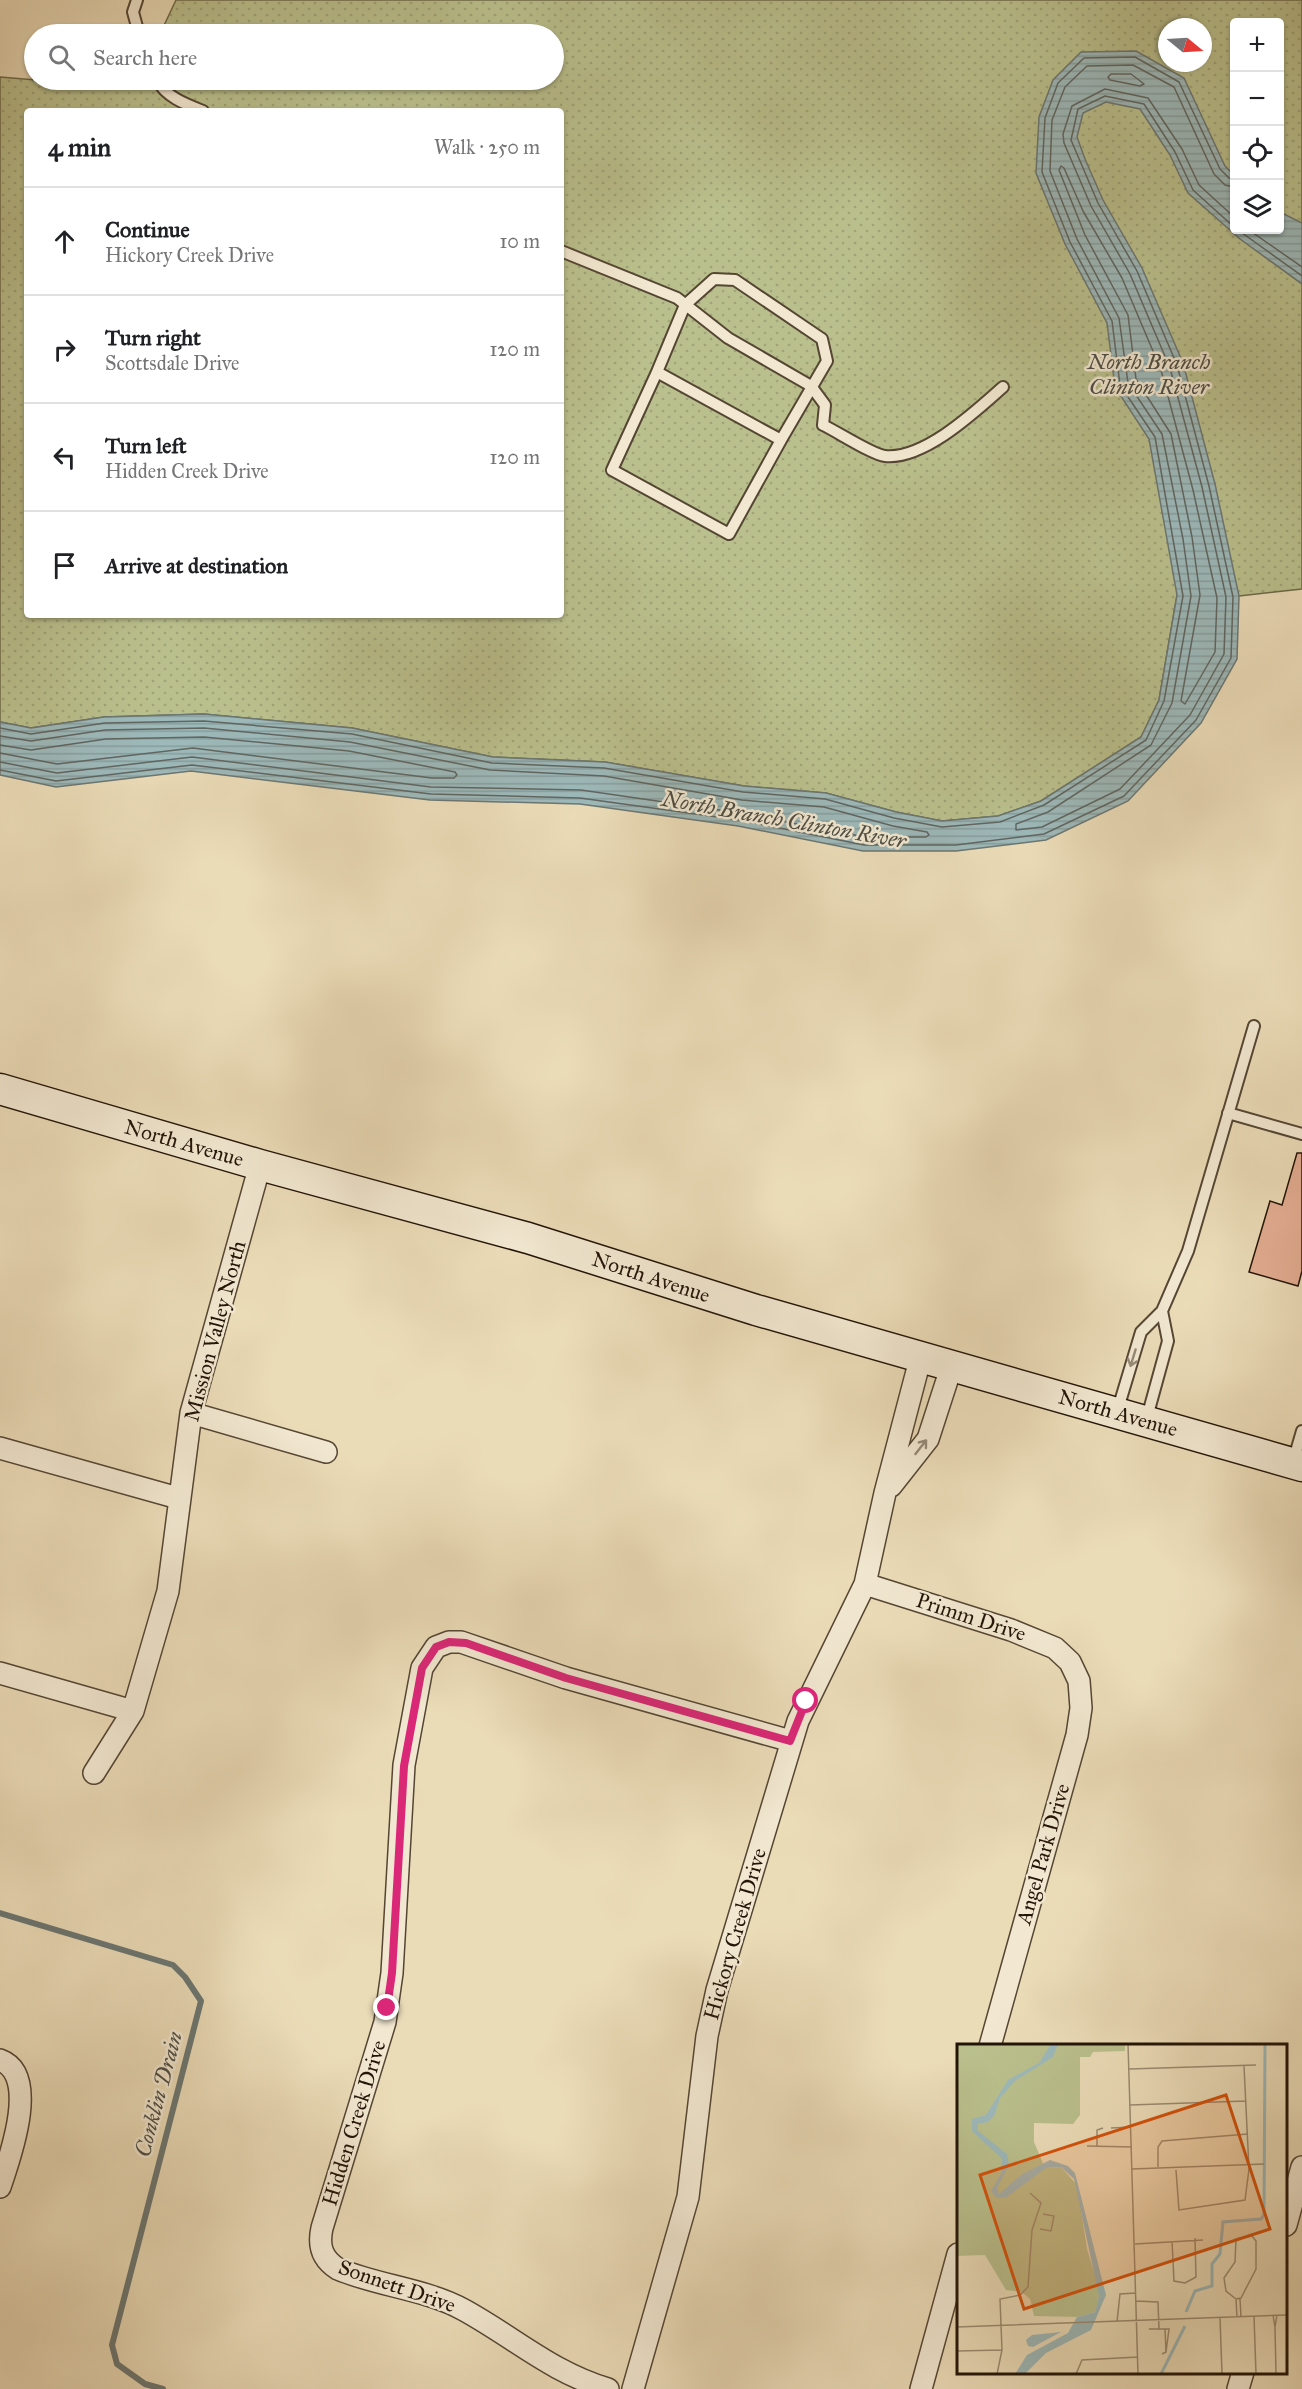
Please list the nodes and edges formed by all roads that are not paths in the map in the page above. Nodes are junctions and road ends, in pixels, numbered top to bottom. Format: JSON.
{"nodes":[{"id":1,"x":137,"y":0,"type":"edge"},
{"id":2,"x":136,"y":24,"type":"edge"},
{"id":3,"x":165,"y":90,"type":"edge"},
{"id":4,"x":195,"y":108,"type":"edge"},
{"id":5,"x":564,"y":251,"type":"edge"},
{"id":6,"x":685,"y":305,"type":"junction"},
{"id":7,"x":657,"y":372,"type":"junction"},
{"id":8,"x":811,"y":386,"type":"junction"},
{"id":9,"x":1003,"y":387,"type":"dead end"},
{"id":10,"x":781,"y":440,"type":"junction"},
{"id":11,"x":1254,"y":1026,"type":"dead end"},
{"id":12,"x":0,"y":1089,"type":"edge"},
{"id":13,"x":1228,"y":1113,"type":"junction"},
{"id":14,"x":1302,"y":1134,"type":"edge"},
{"id":15,"x":260,"y":1165,"type":"junction"},
{"id":16,"x":1162,"y":1311,"type":"junction"},
{"id":17,"x":921,"y":1356,"type":"junction"},
{"id":18,"x":952,"y":1365,"type":"junction"},
{"id":19,"x":1117,"y":1412,"type":"junction"},
{"id":20,"x":191,"y":1413,"type":"junction"},
{"id":21,"x":1146,"y":1421,"type":"junction"},
{"id":22,"x":1302,"y":1431,"type":"edge"},
{"id":23,"x":0,"y":1448,"type":"edge"},
{"id":24,"x":326,"y":1452,"type":"dead end"},
{"id":25,"x":1297,"y":1465,"type":"edge"},
{"id":26,"x":885,"y":1494,"type":"junction"},
{"id":27,"x":178,"y":1498,"type":"junction"},
{"id":28,"x":865,"y":1584,"type":"junction"},
{"id":29,"x":1070,"y":1662,"type":"joint"},
{"id":30,"x":0,"y":1673,"type":"edge"},
{"id":31,"x":133,"y":1711,"type":"junction"},
{"id":32,"x":790,"y":1741,"type":"junction"},
{"id":33,"x":94,"y":1773,"type":"dead end"},
{"id":34,"x":991,"y":2044,"type":"edge"},
{"id":35,"x":0,"y":2060,"type":"edge"},
{"id":36,"x":1302,"y":2167,"type":"edge"},
{"id":37,"x":0,"y":2187,"type":"edge"},
{"id":38,"x":1287,"y":2220,"type":"edge"},
{"id":39,"x":320,"y":2245,"type":"joint"},
{"id":40,"x":957,"y":2258,"type":"edge"},
{"id":41,"x":1243,"y":2374,"type":"edge"},
{"id":42,"x":608,"y":2389,"type":"edge"},
{"id":43,"x":633,"y":2389,"type":"edge"},
{"id":44,"x":921,"y":2389,"type":"edge"},
{"id":45,"x":1238,"y":2389,"type":"edge"}],
"edges":[{"from":1,"to":2,"type":"lane"},
{"from":3,"to":4,"type":"lane"},
{"from":5,"to":6,"type":"lane"},
{"from":6,"to":7,"type":"lane"},
{"from":6,"to":8,"type":"lane"},
{"from":6,"to":8,"type":"lane"},
{"from":7,"to":10,"type":"lane"},
{"from":7,"to":10,"type":"lane"},
{"from":8,"to":9,"type":"lane"},
{"from":8,"to":10,"type":"lane"},
{"from":11,"to":13,"type":"lane"},
{"from":12,"to":15,"type":"street","name":"North Avenue"},
{"from":13,"to":14,"type":"lane"},
{"from":13,"to":16,"type":"lane"},
{"from":15,"to":17,"type":"street","name":"North Avenue"},
{"from":15,"to":20,"type":"street","name":"Mission Valley North"},
{"from":16,"to":19,"type":"lane","one_way":true},
{"from":16,"to":21,"type":"lane"},
{"from":17,"to":18,"type":"street","name":"North Avenue"},
{"from":17,"to":26,"type":"street","name":"Hickory Creek Drive"},
{"from":18,"to":19,"type":"street","name":"North Avenue"},
{"from":26,"to":18,"type":"street","name":"Hickory Creek Drive","one_way":true},
{"from":19,"to":21,"type":"street","name":"North Avenue"},
{"from":20,"to":24,"type":"street"},
{"from":20,"to":27,"type":"street","name":"Mission Valley North"},
{"from":21,"to":25,"type":"street","name":"North Avenue"},
{"from":22,"to":25,"type":"lane"},
{"from":23,"to":27,"type":"street"},
{"from":26,"to":28,"type":"street","name":"Hickory Creek Drive"},
{"from":27,"to":31,"type":"street","name":"Mission Valley North"},
{"from":28,"to":29,"type":"street","name":"Primm Drive"},
{"from":28,"to":32,"type":"street","name":"Hickory Creek Drive"},
{"from":29,"to":34,"type":"street","name":"Angel Park Drive"},
{"from":30,"to":31,"type":"street"},
{"from":31,"to":33,"type":"street","name":"Mission Valley North"},
{"from":32,"to":39,"type":"street","name":"Hidden Creek Drive"},
{"from":32,"to":43,"type":"street","name":"Hickory Creek Drive"},
{"from":35,"to":37,"type":"street"},
{"from":36,"to":38,"type":"street"},
{"from":39,"to":42,"type":"street","name":"Sonnett Drive"},
{"from":40,"to":44,"type":"street"},
{"from":41,"to":45,"type":"street"}]}
